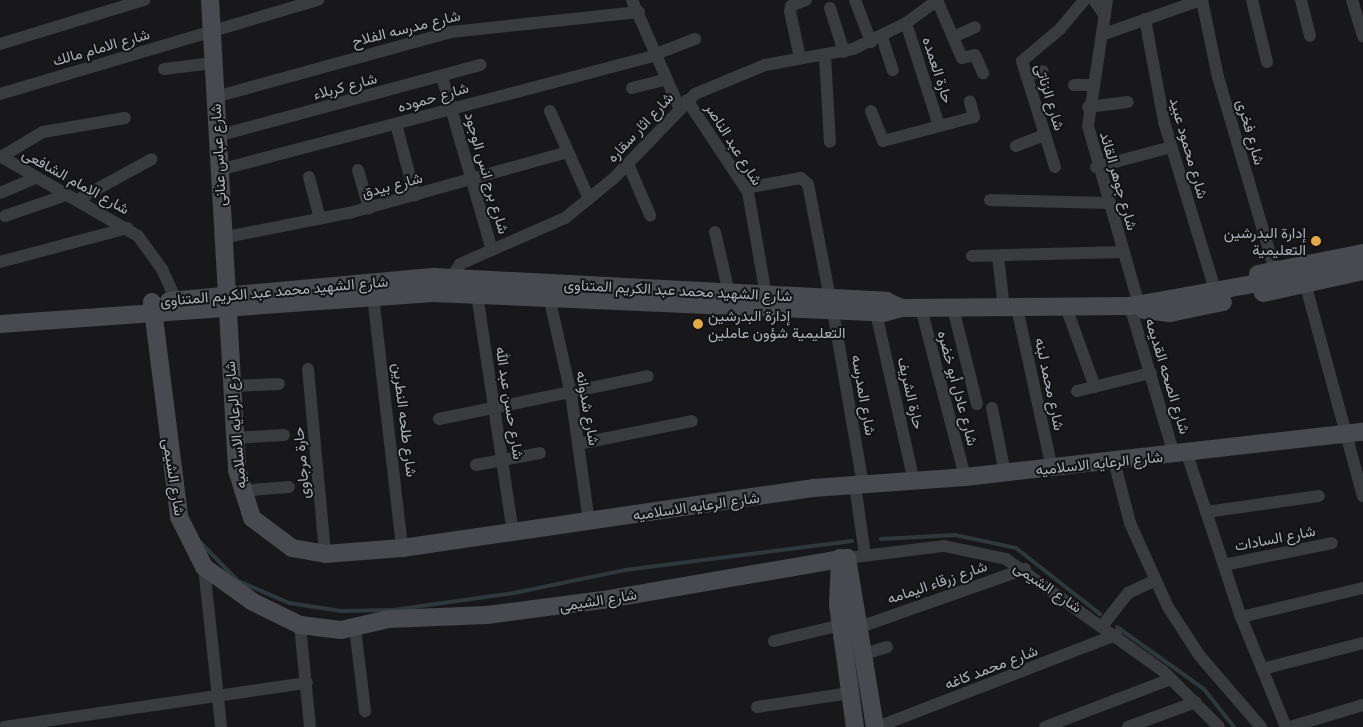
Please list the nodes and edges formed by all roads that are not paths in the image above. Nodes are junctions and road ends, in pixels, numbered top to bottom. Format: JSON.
{"nodes":[{"id":1,"x":144,"y":0,"type":"edge"},
{"id":2,"x":210,"y":0,"type":"edge"},
{"id":3,"x":318,"y":0,"type":"edge"},
{"id":4,"x":633,"y":0,"type":"edge"},
{"id":5,"x":806,"y":0,"type":"edge"},
{"id":6,"x":855,"y":0,"type":"edge"},
{"id":7,"x":937,"y":0,"type":"edge"},
{"id":8,"x":1084,"y":0,"type":"edge"},
{"id":9,"x":1094,"y":0,"type":"edge"},
{"id":10,"x":1107,"y":0,"type":"edge"},
{"id":11,"x":1202,"y":0,"type":"edge"},
{"id":12,"x":1252,"y":0,"type":"edge"},
{"id":13,"x":1301,"y":0,"type":"edge"},
{"id":14,"x":1352,"y":0,"type":"edge"},
{"id":15,"x":830,"y":8,"type":"dead end"},
{"id":16,"x":639,"y":12,"type":"junction"},
{"id":17,"x":1105,"y":16,"type":"junction"},
{"id":18,"x":1145,"y":20,"type":"junction"},
{"id":19,"x":906,"y":23,"type":"junction"},
{"id":20,"x":975,"y":27,"type":"dead end"},
{"id":21,"x":211,"y":32,"type":"junction"},
{"id":22,"x":1104,"y":34,"type":"junction"},
{"id":23,"x":1310,"y":36,"type":"dead end"},
{"id":24,"x":1363,"y":36,"type":"edge"},
{"id":25,"x":953,"y":37,"type":"junction"},
{"id":26,"x":695,"y":39,"type":"dead end"},
{"id":27,"x":876,"y":39,"type":"junction"},
{"id":28,"x":0,"y":44,"type":"edge"},
{"id":29,"x":844,"y":52,"type":"junction"},
{"id":30,"x":656,"y":54,"type":"junction"},
{"id":31,"x":825,"y":56,"type":"junction"},
{"id":32,"x":800,"y":58,"type":"junction"},
{"id":33,"x":1267,"y":62,"type":"dead end"},
{"id":34,"x":213,"y":63,"type":"junction"},
{"id":35,"x":482,"y":65,"type":"dead end"},
{"id":36,"x":164,"y":69,"type":"dead end"},
{"id":37,"x":893,"y":70,"type":"dead end"},
{"id":38,"x":1043,"y":71,"type":"dead end"},
{"id":39,"x":983,"y":73,"type":"dead end"},
{"id":40,"x":1026,"y":76,"type":"junction"},
{"id":41,"x":442,"y":77,"type":"junction"},
{"id":42,"x":667,"y":79,"type":"junction"},
{"id":43,"x":1074,"y":85,"type":"dead end"},
{"id":44,"x":1093,"y":85,"type":"junction"},
{"id":45,"x":632,"y":88,"type":"dead end"},
{"id":46,"x":0,"y":94,"type":"edge"},
{"id":47,"x":215,"y":97,"type":"junction"},
{"id":48,"x":970,"y":102,"type":"dead end"},
{"id":49,"x":1128,"y":102,"type":"dead end"},
{"id":50,"x":683,"y":103,"type":"junction"},
{"id":51,"x":1088,"y":107,"type":"junction"},
{"id":52,"x":452,"y":109,"type":"junction"},
{"id":53,"x":550,"y":111,"type":"dead end"},
{"id":54,"x":871,"y":111,"type":"dead end"},
{"id":55,"x":125,"y":118,"type":"dead end"},
{"id":56,"x":396,"y":124,"type":"junction"},
{"id":57,"x":939,"y":126,"type":"junction"},
{"id":58,"x":217,"y":136,"type":"junction"},
{"id":59,"x":1044,"y":136,"type":"junction"},
{"id":60,"x":830,"y":142,"type":"dead end"},
{"id":61,"x":1016,"y":146,"type":"dead end"},
{"id":62,"x":1171,"y":147,"type":"junction"},
{"id":63,"x":568,"y":152,"type":"junction"},
{"id":64,"x":0,"y":156,"type":"edge"},
{"id":65,"x":152,"y":160,"type":"dead end"},
{"id":66,"x":628,"y":164,"type":"junction"},
{"id":67,"x":1054,"y":167,"type":"dead end"},
{"id":68,"x":1096,"y":167,"type":"junction"},
{"id":69,"x":219,"y":170,"type":"junction"},
{"id":70,"x":358,"y":170,"type":"dead end"},
{"id":71,"x":309,"y":176,"type":"dead end"},
{"id":72,"x":35,"y":178,"type":"junction"},
{"id":73,"x":473,"y":180,"type":"junction"},
{"id":74,"x":746,"y":188,"type":"junction"},
{"id":75,"x":0,"y":193,"type":"edge"},
{"id":76,"x":415,"y":196,"type":"junction"},
{"id":77,"x":71,"y":197,"type":"junction"},
{"id":78,"x":589,"y":200,"type":"junction"},
{"id":79,"x":990,"y":200,"type":"dead end"},
{"id":80,"x":1108,"y":203,"type":"junction"},
{"id":81,"x":369,"y":208,"type":"junction"},
{"id":82,"x":650,"y":215,"type":"dead end"},
{"id":83,"x":5,"y":216,"type":"dead end"},
{"id":84,"x":320,"y":220,"type":"junction"},
{"id":85,"x":128,"y":228,"type":"junction"},
{"id":86,"x":715,"y":232,"type":"dead end"},
{"id":87,"x":221,"y":238,"type":"junction"},
{"id":88,"x":492,"y":250,"type":"junction"},
{"id":89,"x":1122,"y":252,"type":"junction"},
{"id":90,"x":972,"y":256,"type":"dead end"},
{"id":91,"x":998,"y":256,"type":"junction"},
{"id":92,"x":0,"y":262,"type":"edge"},
{"id":93,"x":1362,"y":264,"type":"edge"},
{"id":94,"x":1276,"y":276,"type":"junction"},
{"id":95,"x":1213,"y":283,"type":"junction"},
{"id":96,"x":1305,"y":283,"type":"junction"},
{"id":97,"x":448,"y":285,"type":"junction"},
{"id":98,"x":476,"y":287,"type":"junction"},
{"id":99,"x":729,"y":293,"type":"junction"},
{"id":100,"x":766,"y":295,"type":"junction"},
{"id":101,"x":373,"y":296,"type":"junction"},
{"id":102,"x":550,"y":301,"type":"junction"},
{"id":103,"x":1133,"y":302,"type":"junction"},
{"id":104,"x":225,"y":303,"type":"junction"},
{"id":105,"x":1010,"y":304,"type":"junction"},
{"id":106,"x":832,"y":305,"type":"junction"},
{"id":107,"x":178,"y":306,"type":"junction"},
{"id":108,"x":1066,"y":307,"type":"junction"},
{"id":109,"x":153,"y":308,"type":"junction"},
{"id":110,"x":902,"y":308,"type":"junction"},
{"id":111,"x":920,"y":308,"type":"junction"},
{"id":112,"x":953,"y":308,"type":"junction"},
{"id":113,"x":876,"y":312,"type":"junction"},
{"id":114,"x":0,"y":314,"type":"edge"},
{"id":115,"x":0,"y":324,"type":"edge"},
{"id":116,"x":308,"y":369,"type":"dead end"},
{"id":117,"x":1151,"y":373,"type":"junction"},
{"id":118,"x":648,"y":376,"type":"dead end"},
{"id":119,"x":279,"y":384,"type":"dead end"},
{"id":120,"x":230,"y":386,"type":"junction"},
{"id":121,"x":1095,"y":387,"type":"junction"},
{"id":122,"x":1077,"y":391,"type":"dead end"},
{"id":123,"x":571,"y":394,"type":"junction"},
{"id":124,"x":977,"y":404,"type":"dead end"},
{"id":125,"x":992,"y":408,"type":"dead end"},
{"id":126,"x":496,"y":411,"type":"junction"},
{"id":127,"x":439,"y":419,"type":"dead end"},
{"id":128,"x":692,"y":421,"type":"dead end"},
{"id":129,"x":1356,"y":433,"type":"edge"},
{"id":130,"x":284,"y":435,"type":"dead end"},
{"id":131,"x":233,"y":438,"type":"junction"},
{"id":132,"x":578,"y":444,"type":"junction"},
{"id":133,"x":540,"y":454,"type":"dead end"},
{"id":134,"x":1180,"y":454,"type":"junction"},
{"id":135,"x":503,"y":460,"type":"junction"},
{"id":136,"x":1114,"y":461,"type":"junction"},
{"id":137,"x":476,"y":465,"type":"dead end"},
{"id":138,"x":1052,"y":468,"type":"junction"},
{"id":139,"x":1005,"y":473,"type":"junction"},
{"id":140,"x":965,"y":477,"type":"junction"},
{"id":141,"x":914,"y":481,"type":"junction"},
{"id":142,"x":859,"y":484,"type":"junction"},
{"id":143,"x":289,"y":487,"type":"dead end"},
{"id":144,"x":240,"y":491,"type":"junction"},
{"id":145,"x":1319,"y":496,"type":"dead end"},
{"id":146,"x":1363,"y":496,"type":"edge"},
{"id":147,"x":1206,"y":512,"type":"junction"},
{"id":148,"x":589,"y":522,"type":"junction"},
{"id":149,"x":513,"y":533,"type":"junction"},
{"id":150,"x":1332,"y":543,"type":"dead end"},
{"id":151,"x":402,"y":548,"type":"junction"},
{"id":152,"x":325,"y":554,"type":"junction"},
{"id":153,"x":865,"y":555,"type":"junction"},
{"id":154,"x":844,"y":558,"type":"junction"},
{"id":155,"x":1224,"y":565,"type":"junction"},
{"id":156,"x":204,"y":567,"type":"junction"},
{"id":157,"x":1025,"y":569,"type":"junction"},
{"id":158,"x":1154,"y":581,"type":"junction"},
{"id":159,"x":1363,"y":588,"type":"edge"},
{"id":160,"x":1241,"y":617,"type":"junction"},
{"id":161,"x":300,"y":625,"type":"junction"},
{"id":162,"x":841,"y":625,"type":"junction"},
{"id":163,"x":860,"y":626,"type":"junction"},
{"id":164,"x":1103,"y":626,"type":"junction"},
{"id":165,"x":355,"y":628,"type":"junction"},
{"id":166,"x":1116,"y":635,"type":"junction"},
{"id":167,"x":774,"y":641,"type":"dead end"},
{"id":168,"x":1363,"y":643,"type":"edge"},
{"id":169,"x":887,"y":647,"type":"dead end"},
{"id":170,"x":864,"y":654,"type":"junction"},
{"id":171,"x":1262,"y":669,"type":"junction"},
{"id":172,"x":1171,"y":678,"type":"junction"},
{"id":173,"x":307,"y":683,"type":"junction"},
{"id":174,"x":850,"y":693,"type":"junction"},
{"id":175,"x":216,"y":696,"type":"junction"},
{"id":176,"x":1196,"y":702,"type":"junction"},
{"id":177,"x":1363,"y":705,"type":"edge"},
{"id":178,"x":757,"y":707,"type":"dead end"},
{"id":179,"x":365,"y":711,"type":"dead end"},
{"id":180,"x":4,"y":727,"type":"edge"},
{"id":181,"x":221,"y":727,"type":"edge"},
{"id":182,"x":310,"y":727,"type":"edge"},
{"id":183,"x":855,"y":727,"type":"edge"},
{"id":184,"x":876,"y":727,"type":"edge"},
{"id":185,"x":1045,"y":727,"type":"edge"},
{"id":186,"x":1128,"y":727,"type":"edge"},
{"id":187,"x":1219,"y":727,"type":"edge"},
{"id":188,"x":1261,"y":727,"type":"edge"},
{"id":189,"x":1288,"y":727,"type":"edge"}],
"edges":[{"from":1,"to":28,"type":"street"},
{"from":2,"to":21,"type":"street","name":"شارع عباس عنانى"},
{"from":3,"to":21,"type":"street","name":"شارع الامام مالك"},
{"from":4,"to":16,"type":"street","name":"شارع عبد الناصر"},
{"from":5,"to":32,"type":"street"},
{"from":6,"to":27,"type":"street"},
{"from":7,"to":19,"type":"street","name":"شارع اثار سقاره"},
{"from":7,"to":25,"type":"street"},
{"from":8,"to":40,"type":"street","name":"شارع الزناتى"},
{"from":9,"to":17,"type":"street"},
{"from":10,"to":17,"type":"street","name":"شارع جوهر القائد"},
{"from":11,"to":18,"type":"street"},
{"from":11,"to":94,"type":"street","name":"شارع فخرى"},
{"from":12,"to":33,"type":"street"},
{"from":13,"to":23,"type":"street"},
{"from":14,"to":24,"type":"street"},
{"from":15,"to":29,"type":"street"},
{"from":16,"to":30,"type":"street","name":"شارع عبد الناصر"},
{"from":16,"to":47,"type":"street","name":"شارع مدرسه الفلاح"},
{"from":17,"to":22,"type":"street","name":"شارع جوهر القائد"},
{"from":18,"to":22,"type":"street"},
{"from":18,"to":62,"type":"street","name":"شارع محمود عبيد"},
{"from":19,"to":27,"type":"street","name":"شارع اثار سقاره"},
{"from":19,"to":57,"type":"street","name":"حارة العمده"},
{"from":20,"to":25,"type":"street"},
{"from":21,"to":34,"type":"street","name":"شارع عباس عنانى"},
{"from":21,"to":46,"type":"street","name":"شارع الامام مالك"},
{"from":22,"to":44,"type":"street","name":"شارع جوهر القائد"},
{"from":25,"to":39,"type":"street"},
{"from":26,"to":30,"type":"street","name":"شارع حموده"},
{"from":27,"to":29,"type":"street","name":"شارع اثار سقاره"},
{"from":27,"to":37,"type":"street"},
{"from":29,"to":31,"type":"street","name":"شارع اثار سقاره"},
{"from":30,"to":42,"type":"street","name":"شارع عبد الناصر"},
{"from":30,"to":52,"type":"street","name":"شارع حموده"},
{"from":31,"to":32,"type":"street","name":"شارع اثار سقاره"},
{"from":31,"to":60,"type":"street"},
{"from":32,"to":50,"type":"street","name":"شارع اثار سقاره"},
{"from":34,"to":36,"type":"street"},
{"from":34,"to":47,"type":"street","name":"شارع عباس عنانى"},
{"from":35,"to":41,"type":"street","name":"شارع كربلاء"},
{"from":38,"to":40,"type":"street"},
{"from":40,"to":59,"type":"street","name":"شارع الزناتى"},
{"from":41,"to":52,"type":"street","name":"شارع برج انس الوجود"},
{"from":41,"to":58,"type":"street","name":"شارع كربلاء"},
{"from":42,"to":45,"type":"street"},
{"from":42,"to":50,"type":"street","name":"شارع عبد الناصر"},
{"from":43,"to":44,"type":"street"},
{"from":44,"to":51,"type":"street","name":"شارع جوهر القائد"},
{"from":47,"to":58,"type":"street","name":"شارع عباس عنانى"},
{"from":48,"to":57,"type":"street","name":"حارة العمده"},
{"from":49,"to":51,"type":"street"},
{"from":50,"to":66,"type":"street","name":"شارع اثار سقاره"},
{"from":50,"to":74,"type":"street","name":"شارع عبد الناصر"},
{"from":51,"to":68,"type":"street","name":"شارع جوهر القائد"},
{"from":52,"to":56,"type":"street","name":"شارع حموده"},
{"from":52,"to":73,"type":"street","name":"شارع برج انس الوجود"},
{"from":53,"to":63,"type":"street"},
{"from":54,"to":57,"type":"street","name":"حارة العمده"},
{"from":55,"to":64,"type":"street"},
{"from":56,"to":69,"type":"street","name":"شارع حموده"},
{"from":56,"to":76,"type":"street"},
{"from":58,"to":69,"type":"street","name":"شارع عباس عنانى"},
{"from":59,"to":61,"type":"street"},
{"from":59,"to":67,"type":"street","name":"شارع الزناتى"},
{"from":62,"to":68,"type":"street"},
{"from":62,"to":95,"type":"street","name":"شارع محمود عبيد"},
{"from":63,"to":73,"type":"street","name":"شارع بيدق"},
{"from":63,"to":78,"type":"street"},
{"from":64,"to":72,"type":"street","name":"شارع الامام الشافعى"},
{"from":65,"to":77,"type":"street"},
{"from":66,"to":78,"type":"street","name":"شارع اثار سقاره"},
{"from":66,"to":82,"type":"street"},
{"from":68,"to":80,"type":"street","name":"شارع جوهر القائد"},
{"from":69,"to":87,"type":"street","name":"شارع عباس عنانى"},
{"from":70,"to":81,"type":"street"},
{"from":71,"to":84,"type":"street"},
{"from":72,"to":75,"type":"street"},
{"from":72,"to":77,"type":"street","name":"شارع الامام الشافعى"},
{"from":73,"to":76,"type":"street","name":"شارع بيدق"},
{"from":73,"to":88,"type":"street","name":"شارع برج انس الوجود"},
{"from":74,"to":100,"type":"street","name":"شارع عبد الناصر"},
{"from":74,"to":106,"type":"street","name":"شارع المدرسه"},
{"from":76,"to":81,"type":"street","name":"شارع بيدق"},
{"from":77,"to":83,"type":"street"},
{"from":77,"to":85,"type":"street","name":"شارع الامام الشافعى"},
{"from":78,"to":88,"type":"street","name":"شارع اثار سقاره"},
{"from":79,"to":80,"type":"street"},
{"from":80,"to":89,"type":"street","name":"شارع جوهر القائد"},
{"from":81,"to":84,"type":"street","name":"شارع بيدق"},
{"from":84,"to":87,"type":"street","name":"شارع بيدق"},
{"from":85,"to":92,"type":"street"},
{"from":85,"to":107,"type":"street","name":"شارع الامام الشافعى"},
{"from":86,"to":99,"type":"street"},
{"from":87,"to":104,"type":"street","name":"شارع عباس عنانى"},
{"from":88,"to":97,"type":"street","name":"شارع اثار سقاره"},
{"from":89,"to":91,"type":"street"},
{"from":89,"to":103,"type":"street","name":"شارع جوهر القائد"},
{"from":90,"to":91,"type":"street"},
{"from":91,"to":105,"type":"street","name":"شارع محمد لبنه"},
{"from":93,"to":94,"type":"street","bridge":true},
{"from":93,"to":96,"type":"street"},
{"from":94,"to":95,"type":"street"},
{"from":94,"to":103,"type":"street"},
{"from":95,"to":103,"type":"street"},
{"from":96,"to":103,"type":"street"},
{"from":96,"to":129,"type":"street"},
{"from":97,"to":98,"type":"street","name":"شارع الشهيد محمد عبد الكريم المتناوى"},
{"from":97,"to":101,"type":"street","name":"شارع الشهيد محمد عبد الكريم المتناوى"},
{"from":97,"to":104,"type":"street","name":"شارع الشهيد محمد عبد الكريم المتناوى"},
{"from":98,"to":99,"type":"street","name":"شارع الشهيد محمد عبد الكريم المتناوى"},
{"from":98,"to":102,"type":"street","name":"شارع الشهيد محمد عبد الكريم المتناوى"},
{"from":98,"to":126,"type":"street","name":"شارع حسن عبد الله"},
{"from":99,"to":100,"type":"street","name":"شارع الشهيد محمد عبد الكريم المتناوى"},
{"from":100,"to":106,"type":"street","name":"شارع الشهيد محمد عبد الكريم المتناوى"},
{"from":101,"to":104,"type":"street","name":"شارع الشهيد محمد عبد الكريم المتناوى"},
{"from":101,"to":151,"type":"street","name":"شارع طلحه النطرين"},
{"from":102,"to":106,"type":"street","name":"شارع الشهيد محمد عبد الكريم المتناوى"},
{"from":102,"to":123,"type":"street","name":"شارع شدوانه"},
{"from":103,"to":105,"type":"street"},
{"from":103,"to":108,"type":"street"},
{"from":103,"to":117,"type":"street","name":"شارع الصحه القديمه"},
{"from":104,"to":107,"type":"street","name":"شارع الشهيد محمد عبد الكريم المتناوى"},
{"from":104,"to":120,"type":"street","name":"شارع الرعايه الاسلاميه"},
{"from":105,"to":108,"type":"street"},
{"from":105,"to":112,"type":"street"},
{"from":105,"to":138,"type":"street","name":"شارع محمد لبنه"},
{"from":106,"to":110,"type":"street","name":"شارع الشهيد محمد عبد الكريم المتناوى"},
{"from":106,"to":113,"type":"street","name":"شارع الشهيد محمد عبد الكريم المتناوى"},
{"from":106,"to":142,"type":"street","name":"شارع المدرسه"},
{"from":107,"to":109,"type":"street","name":"شارع الشهيد محمد عبد الكريم المتناوى"},
{"from":108,"to":121,"type":"street"},
{"from":109,"to":114,"type":"street","name":"شارع الشهيد محمد عبد الكريم المتناوى"},
{"from":109,"to":115,"type":"street","name":"شارع الشهيد محمد عبد الكريم المتناوى"},
{"from":109,"to":156,"type":"street","name":"شارع الشيمى"},
{"from":110,"to":111,"type":"street"},
{"from":110,"to":113,"type":"street","name":"شارع الشهيد محمد عبد الكريم المتناوى"},
{"from":111,"to":112,"type":"street"},
{"from":111,"to":140,"type":"street","name":"شارع عادل أبو خضره"},
{"from":112,"to":124,"type":"street"},
{"from":113,"to":141,"type":"street","name":"حارة الشريف"},
{"from":116,"to":152,"type":"street","name":"حارة مرجاوى"},
{"from":117,"to":121,"type":"street"},
{"from":117,"to":134,"type":"street","name":"شارع الصحه القديمه"},
{"from":118,"to":123,"type":"street"},
{"from":119,"to":120,"type":"street"},
{"from":120,"to":131,"type":"street","name":"شارع الرعايه الاسلاميه"},
{"from":121,"to":122,"type":"street"},
{"from":123,"to":126,"type":"street"},
{"from":123,"to":132,"type":"street","name":"شارع شدوانه"},
{"from":125,"to":139,"type":"street"},
{"from":126,"to":127,"type":"street"},
{"from":126,"to":135,"type":"street","name":"شارع حسن عبد الله"},
{"from":128,"to":132,"type":"street"},
{"from":129,"to":134,"type":"street","name":"شارع الرعايه الاسلاميه"},
{"from":129,"to":146,"type":"street"},
{"from":130,"to":131,"type":"street"},
{"from":131,"to":144,"type":"street","name":"شارع الرعايه الاسلاميه"},
{"from":132,"to":148,"type":"street","name":"شارع شدوانه"},
{"from":133,"to":135,"type":"street"},
{"from":134,"to":136,"type":"street","name":"شارع الرعايه الاسلاميه"},
{"from":134,"to":147,"type":"street"},
{"from":135,"to":137,"type":"street"},
{"from":135,"to":149,"type":"street","name":"شارع حسن عبد الله"},
{"from":136,"to":138,"type":"street","name":"شارع الرعايه الاسلاميه"},
{"from":136,"to":158,"type":"street"},
{"from":138,"to":139,"type":"street","name":"شارع الرعايه الاسلاميه"},
{"from":139,"to":140,"type":"street","name":"شارع الرعايه الاسلاميه"},
{"from":140,"to":141,"type":"street","name":"شارع الرعايه الاسلاميه"},
{"from":141,"to":142,"type":"street","name":"شارع الرعايه الاسلاميه"},
{"from":142,"to":148,"type":"street","name":"شارع الرعايه الاسلاميه"},
{"from":142,"to":153,"type":"street","name":"شارع المدرسه"},
{"from":143,"to":144,"type":"street"},
{"from":144,"to":152,"type":"street","name":"شارع الرعايه الاسلاميه"},
{"from":145,"to":147,"type":"street"},
{"from":147,"to":155,"type":"street"},
{"from":148,"to":149,"type":"street","name":"شارع الرعايه الاسلاميه"},
{"from":149,"to":151,"type":"street","name":"شارع الرعايه الاسلاميه"},
{"from":150,"to":155,"type":"street","name":"شارع السادات"},
{"from":151,"to":152,"type":"street","name":"شارع الرعايه الاسلاميه"},
{"from":153,"to":154,"type":"street","name":"شارع الشيمى"},
{"from":153,"to":157,"type":"street","name":"شارع الشيمى"},
{"from":154,"to":162,"type":"street"},
{"from":154,"to":163,"type":"street"},
{"from":154,"to":165,"type":"street","name":"شارع الشيمى"},
{"from":155,"to":160,"type":"street"},
{"from":156,"to":161,"type":"street","name":"شارع الشيمى"},
{"from":156,"to":175,"type":"street"},
{"from":157,"to":163,"type":"street","name":"شارع زرقاء اليمامه"},
{"from":157,"to":164,"type":"street","name":"شارع الشيمى"},
{"from":158,"to":164,"type":"street"},
{"from":158,"to":188,"type":"street"},
{"from":159,"to":160,"type":"street"},
{"from":160,"to":171,"type":"street"},
{"from":161,"to":165,"type":"street","name":"شارع الشيمى"},
{"from":161,"to":173,"type":"street"},
{"from":162,"to":167,"type":"street"},
{"from":162,"to":174,"type":"street"},
{"from":163,"to":170,"type":"street"},
{"from":164,"to":166,"type":"street","name":"شارع الشيمى"},
{"from":165,"to":179,"type":"street"},
{"from":166,"to":172,"type":"street","name":"شارع الشيمى"},
{"from":166,"to":184,"type":"street","name":"شارع محمد كاغه"},
{"from":168,"to":171,"type":"street"},
{"from":169,"to":170,"type":"street"},
{"from":170,"to":184,"type":"street"},
{"from":171,"to":189,"type":"street"},
{"from":172,"to":176,"type":"street","name":"شارع الشيمى"},
{"from":172,"to":185,"type":"street"},
{"from":173,"to":175,"type":"street"},
{"from":173,"to":182,"type":"street"},
{"from":174,"to":178,"type":"street"},
{"from":174,"to":183,"type":"street"},
{"from":175,"to":180,"type":"street"},
{"from":175,"to":181,"type":"street"},
{"from":176,"to":186,"type":"street"},
{"from":176,"to":187,"type":"street","name":"شارع الشيمى"},
{"from":177,"to":189,"type":"street"}]}
